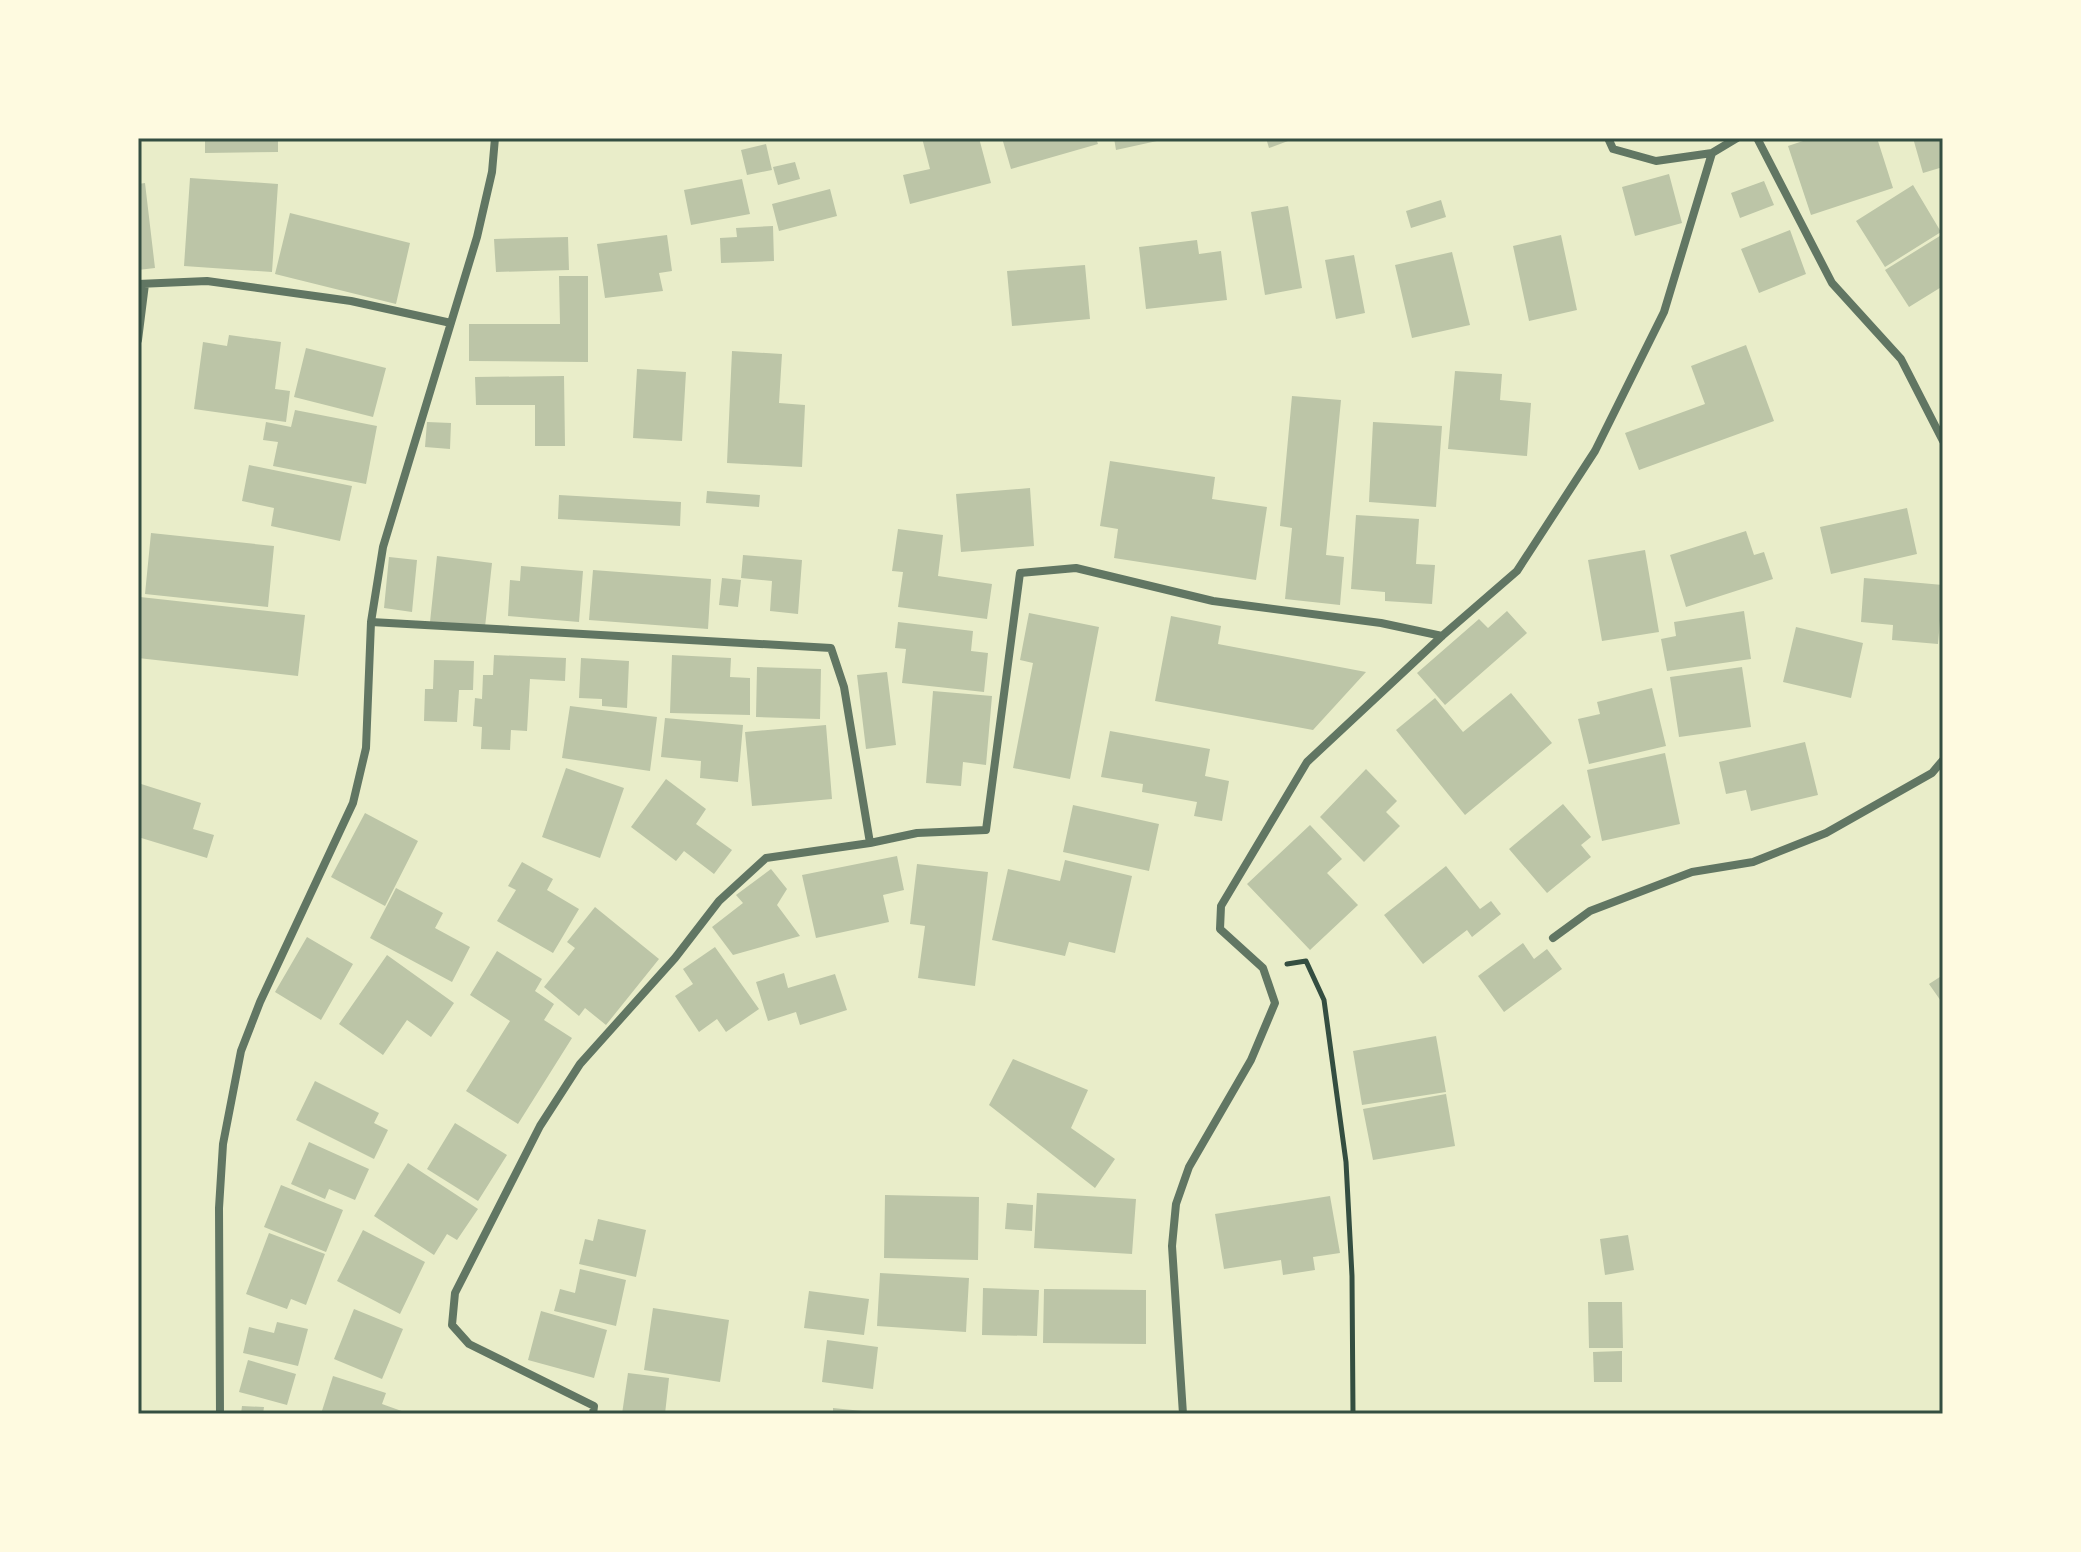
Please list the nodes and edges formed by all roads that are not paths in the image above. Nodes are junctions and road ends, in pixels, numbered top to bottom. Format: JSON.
{"nodes":[{"id":1,"x":495,"y":138,"type":"edge"},
{"id":2,"x":1608,"y":138,"type":"edge"},
{"id":3,"x":1737,"y":138,"type":"edge"},
{"id":4,"x":1757,"y":138,"type":"edge"},
{"id":5,"x":1712,"y":153,"type":"junction"},
{"id":6,"x":142,"y":284,"type":"edge"},
{"id":7,"x":451,"y":323,"type":"junction"},
{"id":8,"x":138,"y":340,"type":"edge"},
{"id":9,"x":1943,"y":441,"type":"edge"},
{"id":10,"x":371,"y":622,"type":"junction"},
{"id":11,"x":1442,"y":636,"type":"junction"},
{"id":12,"x":1943,"y":760,"type":"edge"},
{"id":13,"x":870,"y":843,"type":"junction"},
{"id":14,"x":1553,"y":938,"type":"dead end"},
{"id":15,"x":220,"y":1414,"type":"edge"},
{"id":16,"x":593,"y":1414,"type":"edge"},
{"id":17,"x":1183,"y":1414,"type":"edge"}],
"edges":[{"from":1,"to":7,"type":"street"},
{"from":2,"to":5,"type":"street"},
{"from":3,"to":5,"type":"street"},
{"from":4,"to":9,"type":"street"},
{"from":5,"to":11,"type":"street"},
{"from":6,"to":7,"type":"street"},
{"from":6,"to":8,"type":"street"},
{"from":7,"to":10,"type":"street"},
{"from":10,"to":13,"type":"street"},
{"from":10,"to":15,"type":"street"},
{"from":11,"to":13,"type":"street"},
{"from":11,"to":17,"type":"street"},
{"from":12,"to":14,"type":"street"},
{"from":13,"to":16,"type":"street"}]}
